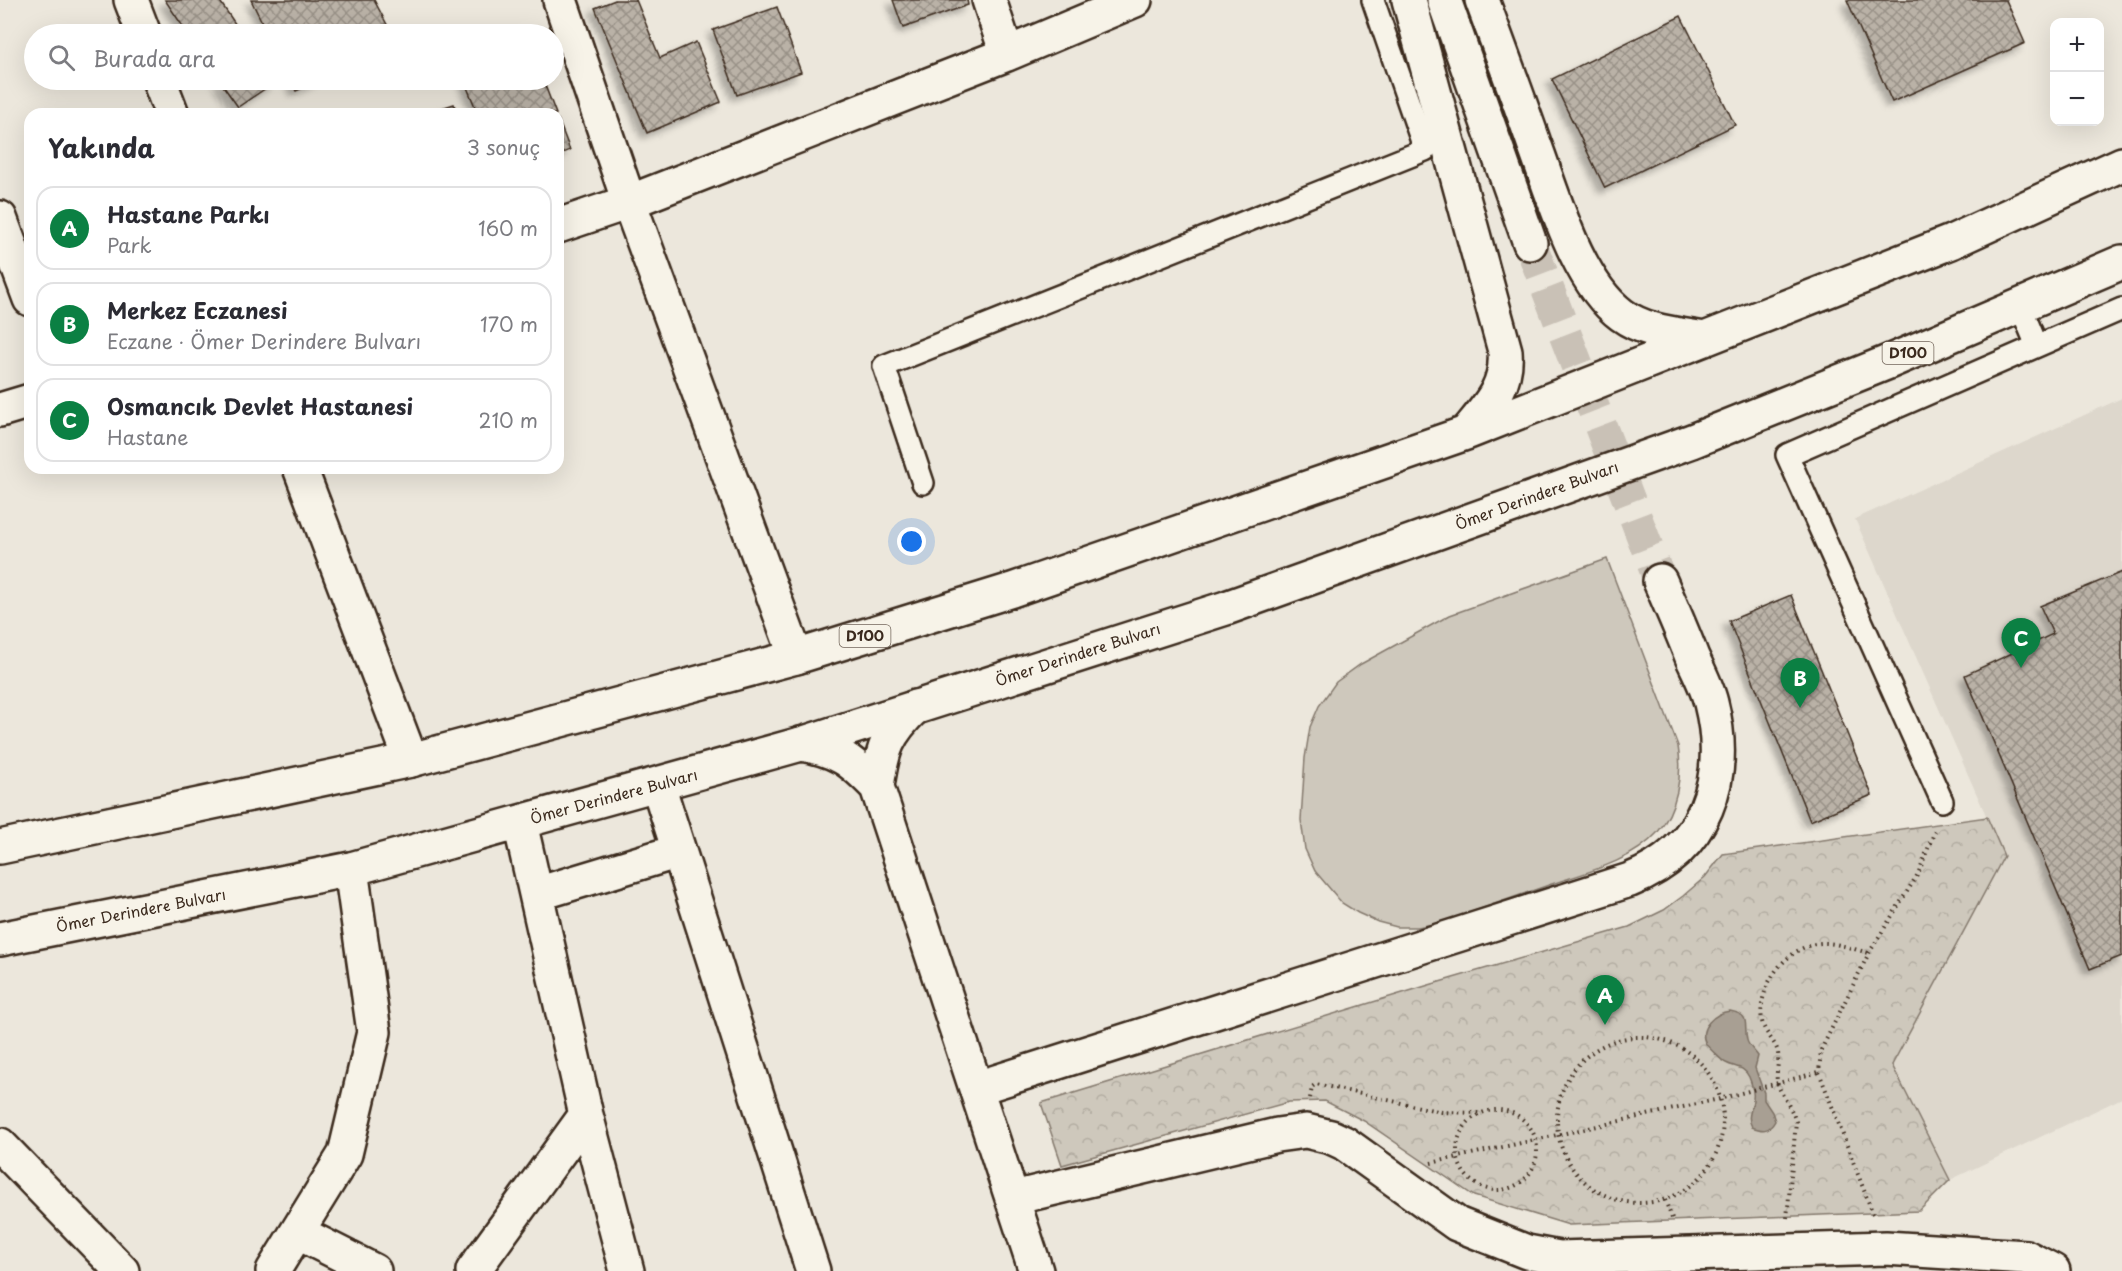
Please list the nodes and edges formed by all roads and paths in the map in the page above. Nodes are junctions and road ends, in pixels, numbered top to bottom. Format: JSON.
{"nodes":[{"id":1,"x":131,"y":0,"type":"edge"},
{"id":2,"x":560,"y":0,"type":"edge"},
{"id":3,"x":989,"y":0,"type":"edge"},
{"id":4,"x":1135,"y":0,"type":"edge"},
{"id":5,"x":1373,"y":0,"type":"edge"},
{"id":6,"x":1409,"y":0,"type":"edge"},
{"id":7,"x":1444,"y":0,"type":"edge"},
{"id":8,"x":1482,"y":0,"type":"edge"},
{"id":9,"x":140,"y":24,"type":"edge"},
{"id":10,"x":1007,"y":54,"type":"junction"},
{"id":11,"x":163,"y":90,"type":"edge"},
{"id":12,"x":170,"y":108,"type":"edge"},
{"id":13,"x":2122,"y":164,"type":"edge"},
{"id":14,"x":629,"y":201,"type":"junction"},
{"id":15,"x":0,"y":218,"type":"edge"},
{"id":16,"x":564,"y":224,"type":"edge"},
{"id":17,"x":1530,"y":243,"type":"tunnel mouth"},
{"id":18,"x":2122,"y":261,"type":"edge"},
{"id":19,"x":24,"y":283,"type":"edge"},
{"id":20,"x":2020,"y":305,"type":"junction"},
{"id":21,"x":2122,"y":309,"type":"edge"},
{"id":22,"x":1704,"y":339,"type":"junction"},
{"id":23,"x":2037,"y":346,"type":"junction"},
{"id":24,"x":24,"y":403,"type":"edge"},
{"id":25,"x":0,"y":410,"type":"edge"},
{"id":26,"x":1466,"y":433,"type":"junction"},
{"id":27,"x":302,"y":474,"type":"edge"},
{"id":28,"x":923,"y":483,"type":"dead end"},
{"id":29,"x":1660,"y":581,"type":"tunnel mouth"},
{"id":30,"x":796,"y":657,"type":"junction"},
{"id":31,"x":915,"y":708,"type":"junction"},
{"id":32,"x":801,"y":744,"type":"junction"},
{"id":33,"x":411,"y":760,"type":"junction"},
{"id":34,"x":658,"y":785,"type":"junction"},
{"id":35,"x":877,"y":787,"type":"junction"},
{"id":36,"x":1942,"y":801,"type":"joint"},
{"id":37,"x":520,"y":823,"type":"junction"},
{"id":38,"x":0,"y":847,"type":"edge"},
{"id":39,"x":679,"y":851,"type":"junction"},
{"id":40,"x":351,"y":869,"type":"junction"},
{"id":41,"x":537,"y":894,"type":"junction"},
{"id":42,"x":0,"y":939,"type":"edge"},
{"id":43,"x":1869,"y":953,"type":"junction"},
{"id":44,"x":1820,"y":1072,"type":"junction"},
{"id":45,"x":1777,"y":1083,"type":"junction"},
{"id":46,"x":977,"y":1088,"type":"junction"},
{"id":47,"x":1719,"y":1099,"type":"junction"},
{"id":48,"x":1480,"y":1113,"type":"junction"},
{"id":49,"x":586,"y":1115,"type":"junction"},
{"id":50,"x":1306,"y":1131,"type":"junction"},
{"id":51,"x":1557,"y":1135,"type":"junction"},
{"id":52,"x":1536,"y":1139,"type":"junction"},
{"id":53,"x":0,"y":1144,"type":"edge"},
{"id":54,"x":1457,"y":1156,"type":"junction"},
{"id":55,"x":1386,"y":1173,"type":"junction"},
{"id":56,"x":1013,"y":1198,"type":"junction"},
{"id":57,"x":297,"y":1232,"type":"junction"},
{"id":58,"x":1886,"y":1248,"type":"junction"},
{"id":59,"x":1784,"y":1251,"type":"junction"},
{"id":60,"x":2039,"y":1264,"type":"edge"},
{"id":61,"x":122,"y":1271,"type":"edge"},
{"id":62,"x":273,"y":1271,"type":"edge"},
{"id":63,"x":374,"y":1271,"type":"edge"},
{"id":64,"x":473,"y":1271,"type":"edge"},
{"id":65,"x":627,"y":1271,"type":"edge"},
{"id":66,"x":813,"y":1271,"type":"edge"},
{"id":67,"x":1036,"y":1271,"type":"edge"},
{"id":68,"x":1973,"y":1271,"type":"edge"}],
"edges":[{"from":1,"to":9,"type":"main road"},
{"from":2,"to":14,"type":"main road"},
{"from":3,"to":10,"type":"main road"},
{"from":4,"to":10,"type":"main road"},
{"from":5,"to":28,"type":"lane"},
{"from":6,"to":26,"type":"main road"},
{"from":7,"to":17,"type":"main road"},
{"from":8,"to":22,"type":"main road"},
{"from":10,"to":14,"type":"main road"},
{"from":11,"to":12,"type":"main road"},
{"from":13,"to":22,"type":"main road","number":"D100"},
{"from":14,"to":16,"type":"main road"},
{"from":14,"to":30,"type":"main road"},
{"from":15,"to":19,"type":"main road"},
{"from":18,"to":20,"type":"main road","name":"Ömer Derindere Bulvarı","number":"D100"},
{"from":20,"to":23,"type":"lane"},
{"from":20,"to":31,"type":"main road","name":"Ömer Derindere Bulvarı","number":"D100"},
{"from":21,"to":23,"type":"lane"},
{"from":22,"to":26,"type":"main road","number":"D100"},
{"from":23,"to":36,"type":"lane"},
{"from":24,"to":25,"type":"main road"},
{"from":26,"to":30,"type":"main road","number":"D100"},
{"from":27,"to":33,"type":"main road"},
{"from":29,"to":46,"type":"main road"},
{"from":30,"to":33,"type":"main road","number":"D100"},
{"from":31,"to":32,"type":"main road","name":"Ömer Derindere Bulvarı","number":"D100"},
{"from":31,"to":35,"type":"main road"},
{"from":32,"to":34,"type":"main road","name":"Ömer Derindere Bulvarı","number":"D100"},
{"from":32,"to":35,"type":"main road"},
{"from":33,"to":38,"type":"main road","number":"D100"},
{"from":34,"to":37,"type":"main road","name":"Ömer Derindere Bulvarı","number":"D100"},
{"from":34,"to":39,"type":"main road"},
{"from":35,"to":46,"type":"main road"},
{"from":36,"to":43,"type":"path"},
{"from":37,"to":40,"type":"main road","name":"Ömer Derindere Bulvarı","number":"D100"},
{"from":37,"to":41,"type":"main road"},
{"from":39,"to":41,"type":"main road"},
{"from":39,"to":66,"type":"main road"},
{"from":40,"to":42,"type":"main road","name":"Ömer Derindere Bulvarı","number":"D100"},
{"from":40,"to":57,"type":"main road"},
{"from":41,"to":49,"type":"main road"},
{"from":43,"to":44,"type":"path"},
{"from":43,"to":45,"type":"path"},
{"from":44,"to":45,"type":"path"},
{"from":44,"to":58,"type":"path"},
{"from":45,"to":47,"type":"path"},
{"from":45,"to":59,"type":"path"},
{"from":46,"to":56,"type":"main road"},
{"from":47,"to":51,"type":"path"},
{"from":47,"to":51,"type":"path"},
{"from":47,"to":51,"type":"path"},
{"from":48,"to":50,"type":"path"},
{"from":48,"to":52,"type":"path"},
{"from":48,"to":54,"type":"path"},
{"from":49,"to":64,"type":"main road"},
{"from":49,"to":65,"type":"main road"},
{"from":50,"to":55,"type":"main road"},
{"from":50,"to":56,"type":"main road"},
{"from":51,"to":52,"type":"path"},
{"from":52,"to":54,"type":"path"},
{"from":52,"to":54,"type":"path"},
{"from":53,"to":61,"type":"main road"},
{"from":54,"to":55,"type":"path"},
{"from":55,"to":59,"type":"main road"},
{"from":56,"to":67,"type":"main road"},
{"from":57,"to":62,"type":"main road"},
{"from":57,"to":63,"type":"main road"},
{"from":58,"to":59,"type":"main road"},
{"from":58,"to":60,"type":"main road"},
{"from":60,"to":68,"type":"main road"}]}
